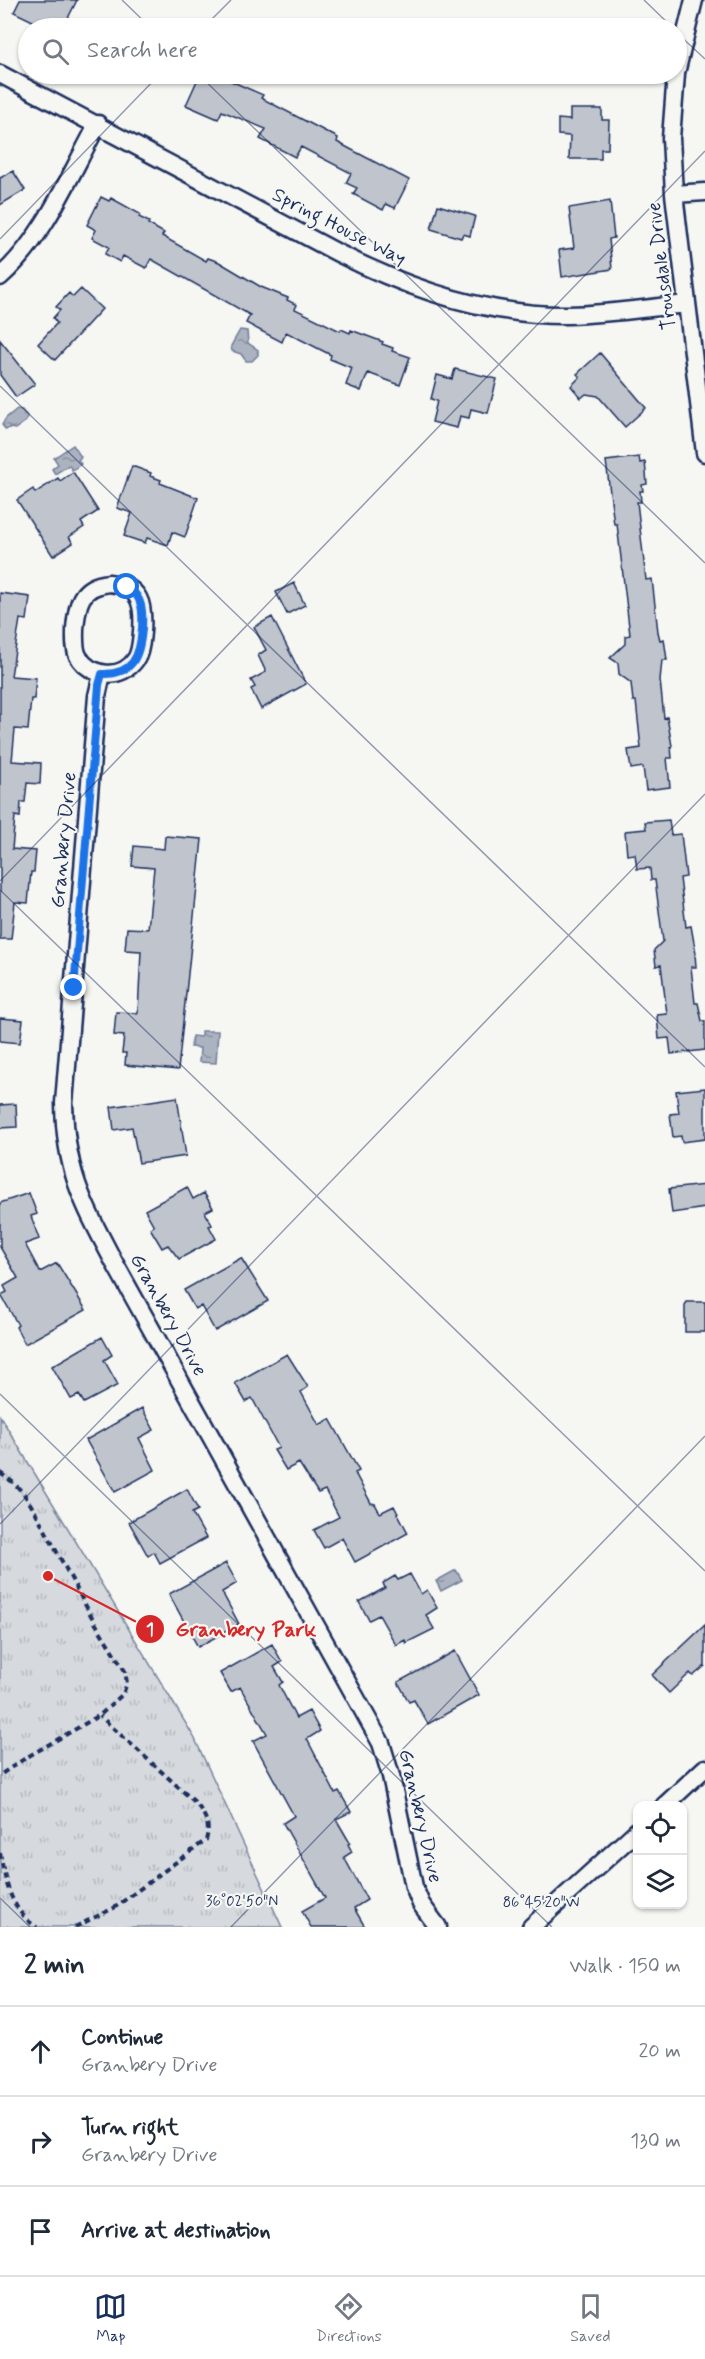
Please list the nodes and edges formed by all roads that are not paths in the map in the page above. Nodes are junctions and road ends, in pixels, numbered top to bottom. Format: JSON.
{"nodes":[{"id":1,"x":694,"y":0,"type":"edge"},
{"id":2,"x":687,"y":28,"type":"edge"},
{"id":3,"x":0,"y":74,"type":"edge"},
{"id":4,"x":18,"y":83,"type":"edge"},
{"id":5,"x":20,"y":84,"type":"edge"},
{"id":6,"x":675,"y":84,"type":"edge"},
{"id":7,"x":98,"y":124,"type":"junction"},
{"id":8,"x":705,"y":192,"type":"edge"},
{"id":9,"x":674,"y":194,"type":"junction"},
{"id":10,"x":0,"y":277,"type":"edge"},
{"id":11,"x":687,"y":304,"type":"junction"},
{"id":12,"x":705,"y":453,"type":"edge"},
{"id":13,"x":102,"y":674,"type":"junction"},
{"id":14,"x":705,"y":1768,"type":"edge"},
{"id":15,"x":669,"y":1801,"type":"edge"},
{"id":16,"x":633,"y":1835,"type":"edge"},
{"id":17,"x":438,"y":1927,"type":"edge"},
{"id":18,"x":531,"y":1927,"type":"edge"}],
"edges":[{"from":1,"to":2,"type":"street","name":"Trousdale Drive"},
{"from":3,"to":4,"type":"street","name":"Spring House Way"},
{"from":5,"to":7,"type":"street","name":"Spring House Way"},
{"from":6,"to":9,"type":"street","name":"Trousdale Drive"},
{"from":7,"to":10,"type":"street"},
{"from":7,"to":11,"type":"street","name":"Spring House Way"},
{"from":8,"to":9,"type":"street"},
{"from":9,"to":11,"type":"street","name":"Trousdale Drive"},
{"from":11,"to":12,"type":"street","name":"Trousdale Drive"},
{"from":13,"to":13,"type":"street"},
{"from":13,"to":17,"type":"street","name":"Granbery Drive"},
{"from":14,"to":15,"type":"street"},
{"from":16,"to":18,"type":"street"}]}
